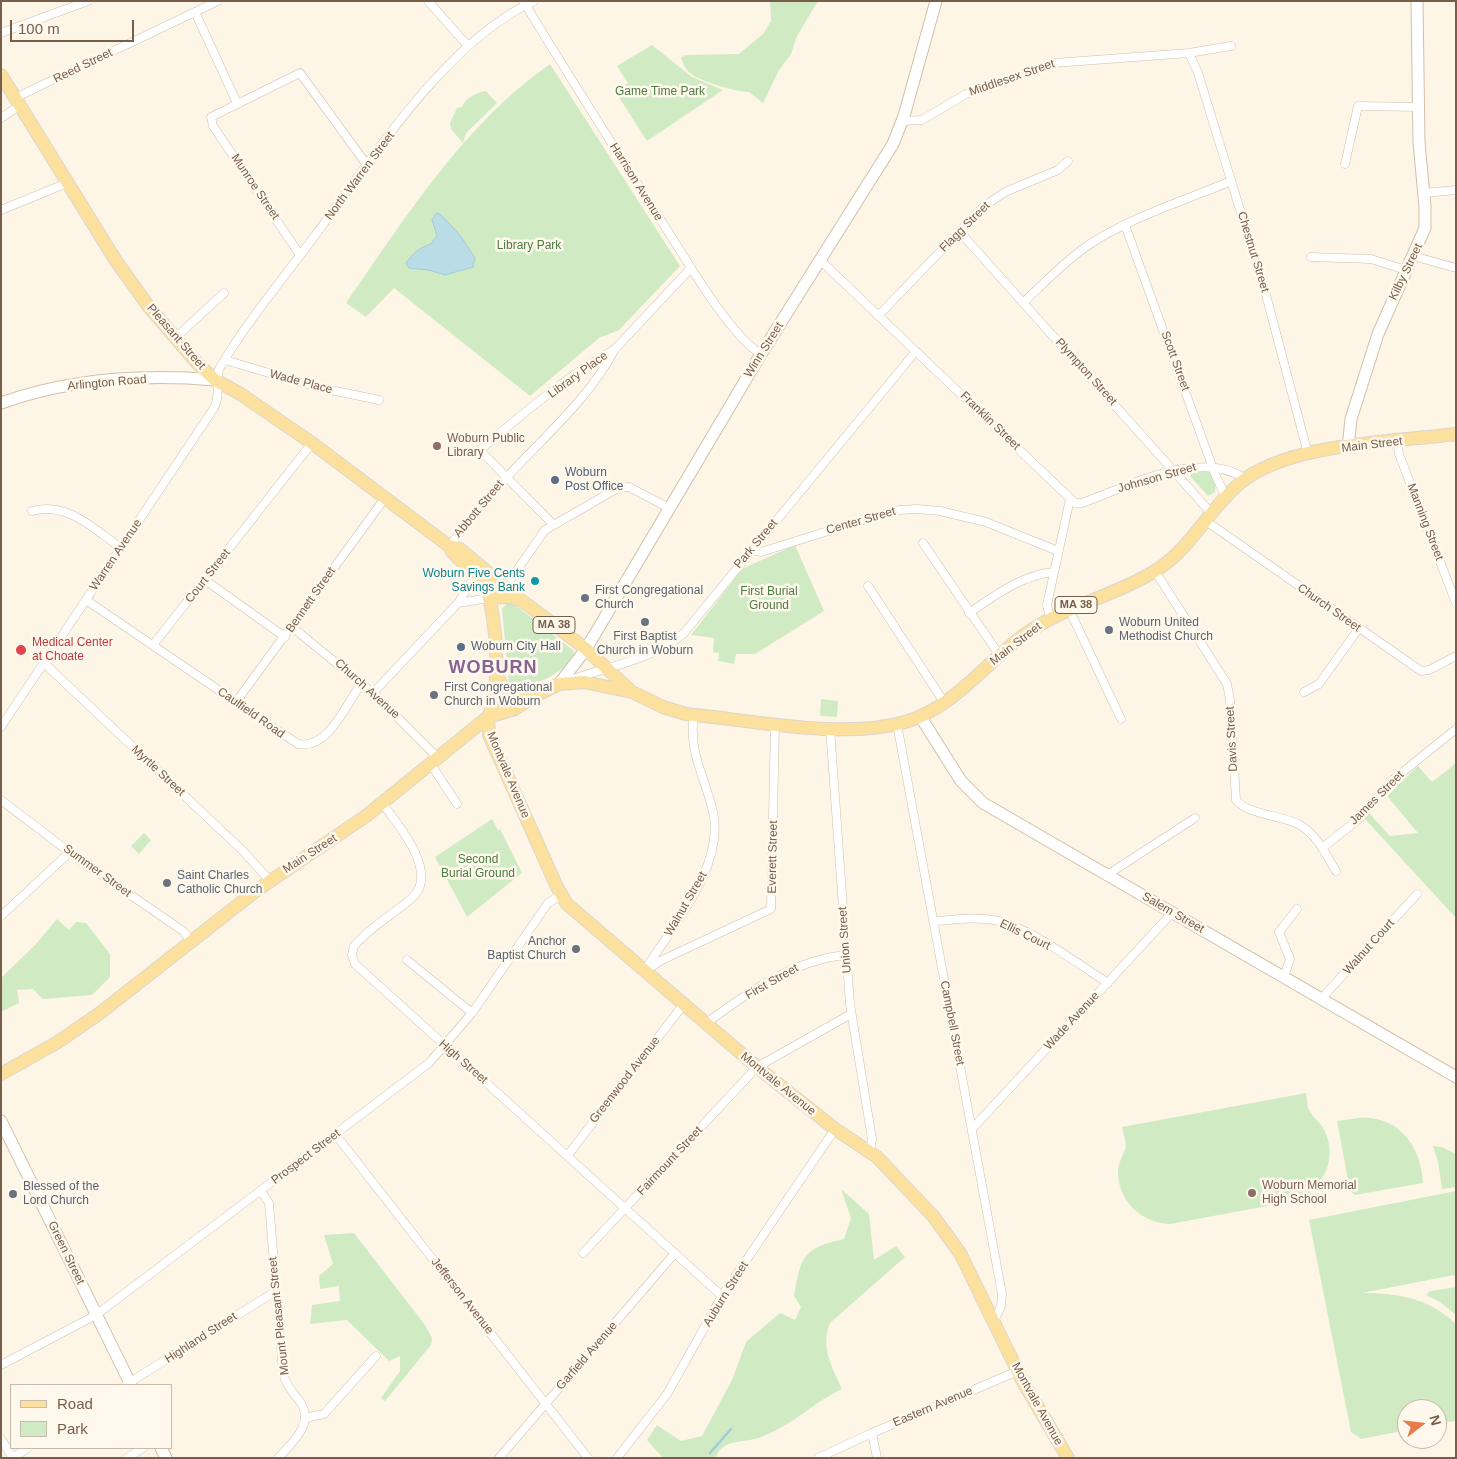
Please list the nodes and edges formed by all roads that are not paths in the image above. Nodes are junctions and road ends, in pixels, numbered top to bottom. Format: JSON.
{"nodes":[{"id":1,"x":88,"y":1,"type":"edge"},
{"id":2,"x":218,"y":1,"type":"edge"},
{"id":3,"x":428,"y":1,"type":"edge"},
{"id":4,"x":534,"y":1,"type":"edge"},
{"id":5,"x":936,"y":1,"type":"edge"},
{"id":6,"x":1417,"y":1,"type":"edge"},
{"id":7,"x":524,"y":3,"type":"edge"},
{"id":8,"x":195,"y":12,"type":"junction"},
{"id":9,"x":1,"y":33,"type":"edge"},
{"id":10,"x":468,"y":46,"type":"junction"},
{"id":11,"x":1231,"y":46,"type":"dead end"},
{"id":12,"x":1189,"y":53,"type":"junction"},
{"id":13,"x":1,"y":76,"type":"edge"},
{"id":14,"x":17,"y":102,"type":"junction"},
{"id":15,"x":237,"y":104,"type":"junction"},
{"id":16,"x":1419,"y":107,"type":"junction"},
{"id":17,"x":1,"y":118,"type":"edge"},
{"id":18,"x":902,"y":121,"type":"junction"},
{"id":19,"x":1068,"y":162,"type":"dead end"},
{"id":20,"x":1345,"y":164,"type":"dead end"},
{"id":21,"x":367,"y":165,"type":"junction"},
{"id":22,"x":1231,"y":181,"type":"junction"},
{"id":23,"x":68,"y":183,"type":"junction"},
{"id":24,"x":1456,"y":190,"type":"edge"},
{"id":25,"x":1424,"y":193,"type":"junction"},
{"id":26,"x":1,"y":210,"type":"edge"},
{"id":27,"x":1125,"y":225,"type":"junction"},
{"id":28,"x":959,"y":231,"type":"junction"},
{"id":29,"x":300,"y":255,"type":"junction"},
{"id":30,"x":1413,"y":256,"type":"junction"},
{"id":31,"x":1311,"y":257,"type":"dead end"},
{"id":32,"x":820,"y":260,"type":"junction"},
{"id":33,"x":691,"y":268,"type":"junction"},
{"id":34,"x":1456,"y":268,"type":"edge"},
{"id":35,"x":1406,"y":270,"type":"junction"},
{"id":36,"x":224,"y":293,"type":"dead end"},
{"id":37,"x":1024,"y":302,"type":"junction"},
{"id":38,"x":878,"y":316,"type":"junction"},
{"id":39,"x":175,"y":338,"type":"junction"},
{"id":40,"x":615,"y":348,"type":"junction"},
{"id":41,"x":916,"y":351,"type":"junction"},
{"id":42,"x":761,"y":354,"type":"junction"},
{"id":43,"x":225,"y":360,"type":"junction"},
{"id":44,"x":216,"y":380,"type":"junction"},
{"id":45,"x":379,"y":400,"type":"dead end"},
{"id":46,"x":1,"y":403,"type":"edge"},
{"id":47,"x":1456,"y":434,"type":"edge"},
{"id":48,"x":1397,"y":441,"type":"junction"},
{"id":49,"x":312,"y":443,"type":"junction"},
{"id":50,"x":1348,"y":447,"type":"junction"},
{"id":51,"x":1308,"y":454,"type":"junction"},
{"id":52,"x":1213,"y":467,"type":"junction"},
{"id":53,"x":1175,"y":472,"type":"junction"},
{"id":54,"x":506,"y":477,"type":"junction"},
{"id":55,"x":1246,"y":478,"type":"junction"},
{"id":56,"x":1226,"y":496,"type":"junction"},
{"id":57,"x":385,"y":498,"type":"junction"},
{"id":58,"x":1070,"y":499,"type":"junction"},
{"id":59,"x":669,"y":508,"type":"junction"},
{"id":60,"x":32,"y":512,"type":"dead end"},
{"id":61,"x":1209,"y":517,"type":"junction"},
{"id":62,"x":553,"y":524,"type":"junction"},
{"id":63,"x":923,"y":544,"type":"dead end"},
{"id":64,"x":449,"y":546,"type":"junction"},
{"id":65,"x":120,"y":548,"type":"junction"},
{"id":66,"x":751,"y":550,"type":"junction"},
{"id":67,"x":1058,"y":551,"type":"junction"},
{"id":68,"x":1155,"y":571,"type":"junction"},
{"id":69,"x":1053,"y":572,"type":"junction"},
{"id":70,"x":476,"y":574,"type":"junction"},
{"id":71,"x":205,"y":580,"type":"junction"},
{"id":72,"x":506,"y":586,"type":"junction"},
{"id":73,"x":868,"y":586,"type":"dead end"},
{"id":74,"x":489,"y":598,"type":"junction"},
{"id":75,"x":86,"y":600,"type":"junction"},
{"id":76,"x":522,"y":600,"type":"junction"},
{"id":77,"x":458,"y":603,"type":"junction"},
{"id":78,"x":1456,"y":603,"type":"edge"},
{"id":79,"x":1069,"y":609,"type":"junction"},
{"id":80,"x":969,"y":613,"type":"junction"},
{"id":81,"x":1050,"y":618,"type":"junction"},
{"id":82,"x":292,"y":627,"type":"junction"},
{"id":83,"x":1359,"y":628,"type":"junction"},
{"id":84,"x":285,"y":637,"type":"junction"},
{"id":85,"x":153,"y":645,"type":"junction"},
{"id":86,"x":586,"y":649,"type":"junction"},
{"id":87,"x":1000,"y":656,"type":"junction"},
{"id":88,"x":1456,"y":656,"type":"edge"},
{"id":89,"x":44,"y":663,"type":"junction"},
{"id":90,"x":605,"y":668,"type":"junction"},
{"id":91,"x":497,"y":671,"type":"junction"},
{"id":92,"x":362,"y":683,"type":"junction"},
{"id":93,"x":559,"y":684,"type":"junction"},
{"id":94,"x":632,"y":692,"type":"junction"},
{"id":95,"x":1304,"y":692,"type":"dead end"},
{"id":96,"x":373,"y":693,"type":"junction"},
{"id":97,"x":533,"y":697,"type":"junction"},
{"id":98,"x":236,"y":702,"type":"junction"},
{"id":99,"x":944,"y":702,"type":"junction"},
{"id":100,"x":694,"y":715,"type":"junction"},
{"id":101,"x":920,"y":716,"type":"junction"},
{"id":102,"x":488,"y":718,"type":"junction"},
{"id":103,"x":1121,"y":719,"type":"dead end"},
{"id":104,"x":775,"y":724,"type":"junction"},
{"id":105,"x":897,"y":724,"type":"junction"},
{"id":106,"x":1,"y":727,"type":"edge"},
{"id":107,"x":830,"y":728,"type":"junction"},
{"id":108,"x":1456,"y":728,"type":"edge"},
{"id":109,"x":433,"y":760,"type":"junction"},
{"id":110,"x":1,"y":800,"type":"edge"},
{"id":111,"x":382,"y":803,"type":"junction"},
{"id":112,"x":457,"y":804,"type":"dead end"},
{"id":113,"x":1195,"y":818,"type":"dead end"},
{"id":114,"x":1322,"y":848,"type":"junction"},
{"id":115,"x":70,"y":852,"type":"junction"},
{"id":116,"x":1336,"y":871,"type":"dead end"},
{"id":117,"x":1107,"y":875,"type":"junction"},
{"id":118,"x":270,"y":881,"type":"junction"},
{"id":119,"x":1417,"y":894,"type":"dead end"},
{"id":120,"x":561,"y":895,"type":"junction"},
{"id":121,"x":1297,"y":909,"type":"dead end"},
{"id":122,"x":1172,"y":912,"type":"junction"},
{"id":123,"x":1,"y":916,"type":"edge"},
{"id":124,"x":933,"y":921,"type":"junction"},
{"id":125,"x":191,"y":941,"type":"junction"},
{"id":126,"x":846,"y":955,"type":"junction"},
{"id":127,"x":407,"y":960,"type":"dead end"},
{"id":128,"x":645,"y":971,"type":"junction"},
{"id":129,"x":1284,"y":977,"type":"junction"},
{"id":130,"x":1108,"y":983,"type":"junction"},
{"id":131,"x":1321,"y":999,"type":"junction"},
{"id":132,"x":683,"y":1005,"type":"junction"},
{"id":133,"x":472,"y":1013,"type":"junction"},
{"id":134,"x":851,"y":1014,"type":"junction"},
{"id":135,"x":705,"y":1024,"type":"junction"},
{"id":136,"x":445,"y":1047,"type":"junction"},
{"id":137,"x":757,"y":1067,"type":"junction"},
{"id":138,"x":1,"y":1074,"type":"edge"},
{"id":139,"x":1456,"y":1077,"type":"edge"},
{"id":140,"x":1,"y":1121,"type":"edge"},
{"id":141,"x":972,"y":1129,"type":"junction"},
{"id":142,"x":836,"y":1130,"type":"junction"},
{"id":143,"x":335,"y":1134,"type":"junction"},
{"id":144,"x":870,"y":1151,"type":"junction"},
{"id":145,"x":568,"y":1154,"type":"junction"},
{"id":146,"x":261,"y":1191,"type":"junction"},
{"id":147,"x":627,"y":1208,"type":"junction"},
{"id":148,"x":583,"y":1253,"type":"dead end"},
{"id":149,"x":675,"y":1253,"type":"junction"},
{"id":150,"x":276,"y":1291,"type":"junction"},
{"id":151,"x":722,"y":1296,"type":"junction"},
{"id":152,"x":96,"y":1315,"type":"junction"},
{"id":153,"x":994,"y":1321,"type":"junction"},
{"id":154,"x":376,"y":1356,"type":"dead end"},
{"id":155,"x":1,"y":1365,"type":"edge"},
{"id":156,"x":1018,"y":1371,"type":"junction"},
{"id":157,"x":129,"y":1384,"type":"edge"},
{"id":158,"x":546,"y":1402,"type":"junction"},
{"id":159,"x":305,"y":1418,"type":"junction"},
{"id":160,"x":872,"y":1432,"type":"junction"},
{"id":161,"x":1,"y":1439,"type":"edge"},
{"id":162,"x":26,"y":1449,"type":"edge"},
{"id":163,"x":141,"y":1449,"type":"edge"},
{"id":164,"x":280,"y":1457,"type":"edge"},
{"id":165,"x":13,"y":1458,"type":"edge"},
{"id":166,"x":127,"y":1458,"type":"edge"},
{"id":167,"x":499,"y":1458,"type":"edge"},
{"id":168,"x":588,"y":1458,"type":"edge"},
{"id":169,"x":617,"y":1458,"type":"edge"},
{"id":170,"x":818,"y":1458,"type":"edge"},
{"id":171,"x":877,"y":1458,"type":"edge"},
{"id":172,"x":1068,"y":1458,"type":"edge"}],
"edges":[{"from":1,"to":9,"type":"street"},
{"from":2,"to":8,"type":"street","name":"Reed Street"},
{"from":3,"to":10,"type":"street"},
{"from":4,"to":7,"type":"street","name":"North Warren Street"},
{"from":5,"to":18,"type":"street","name":"Winn Street"},
{"from":6,"to":16,"type":"street","name":"Kilby Street"},
{"from":7,"to":10,"type":"street","name":"North Warren Street"},
{"from":7,"to":33,"type":"street","name":"Harrison Avenue"},
{"from":8,"to":14,"type":"street","name":"Reed Street"},
{"from":8,"to":15,"type":"street"},
{"from":10,"to":21,"type":"street","name":"North Warren Street"},
{"from":11,"to":12,"type":"street","name":"Middlesex Street"},
{"from":12,"to":18,"type":"street","name":"Middlesex Street"},
{"from":12,"to":22,"type":"street","name":"Chestnut Street"},
{"from":13,"to":14,"type":"main road","name":"Pleasant Street"},
{"from":14,"to":17,"type":"street","name":"Reed Street"},
{"from":14,"to":23,"type":"main road","name":"Pleasant Street"},
{"from":15,"to":21,"type":"street"},
{"from":15,"to":29,"type":"street","name":"Munroe Street"},
{"from":16,"to":20,"type":"street"},
{"from":16,"to":25,"type":"street","name":"Kilby Street"},
{"from":18,"to":32,"type":"street","name":"Winn Street"},
{"from":19,"to":28,"type":"street","name":"Flagg Street"},
{"from":21,"to":29,"type":"street","name":"North Warren Street"},
{"from":22,"to":27,"type":"street"},
{"from":22,"to":51,"type":"street","name":"Chestnut Street"},
{"from":23,"to":26,"type":"street"},
{"from":23,"to":39,"type":"main road","name":"Pleasant Street"},
{"from":24,"to":25,"type":"street"},
{"from":25,"to":30,"type":"street","name":"Kilby Street"},
{"from":27,"to":37,"type":"street"},
{"from":27,"to":52,"type":"street","name":"Scott Street"},
{"from":28,"to":37,"type":"street","name":"Plympton Street"},
{"from":28,"to":38,"type":"street","name":"Flagg Street"},
{"from":29,"to":43,"type":"street","name":"North Warren Street"},
{"from":30,"to":34,"type":"street"},
{"from":30,"to":35,"type":"street","name":"Kilby Street"},
{"from":31,"to":35,"type":"street"},
{"from":32,"to":38,"type":"street","name":"Franklin Street"},
{"from":32,"to":42,"type":"street","name":"Winn Street"},
{"from":33,"to":40,"type":"street"},
{"from":33,"to":42,"type":"street","name":"Harrison Avenue"},
{"from":35,"to":50,"type":"street","name":"Kilby Street"},
{"from":36,"to":39,"type":"street"},
{"from":37,"to":53,"type":"street","name":"Plympton Street"},
{"from":38,"to":41,"type":"street","name":"Franklin Street"},
{"from":39,"to":44,"type":"main road","name":"Pleasant Street"},
{"from":40,"to":54,"type":"street","name":"Library Place"},
{"from":40,"to":54,"type":"street","name":"Library Place"},
{"from":41,"to":58,"type":"street","name":"Franklin Street"},
{"from":41,"to":66,"type":"street","name":"Park Street"},
{"from":42,"to":59,"type":"street","name":"Winn Street"},
{"from":43,"to":44,"type":"street","name":"North Warren Street"},
{"from":43,"to":45,"type":"street","name":"Wade Place"},
{"from":44,"to":46,"type":"street","name":"Arlington Road"},
{"from":44,"to":49,"type":"main road","name":"Pleasant Street"},
{"from":44,"to":65,"type":"street","name":"Warren Avenue"},
{"from":47,"to":48,"type":"main road","name":"Main Street","number":"MA 38"},
{"from":48,"to":50,"type":"main road","name":"Main Street","number":"MA 38"},
{"from":48,"to":78,"type":"street","name":"Manning Street"},
{"from":49,"to":57,"type":"main road","name":"Pleasant Street"},
{"from":49,"to":71,"type":"street","name":"Court Street"},
{"from":50,"to":51,"type":"main road","name":"Main Street","number":"MA 38"},
{"from":51,"to":55,"type":"main road","name":"Main Street","number":"MA 38"},
{"from":52,"to":53,"type":"street","name":"Johnson Street"},
{"from":52,"to":55,"type":"street","name":"Johnson Street"},
{"from":52,"to":56,"type":"street","name":"Scott Street"},
{"from":53,"to":58,"type":"street","name":"Johnson Street"},
{"from":53,"to":61,"type":"street","name":"Plympton Street"},
{"from":54,"to":62,"type":"street","name":"Abbott Street"},
{"from":54,"to":64,"type":"street","name":"Abbott Street"},
{"from":55,"to":56,"type":"main road","name":"Main Street","number":"MA 38"},
{"from":56,"to":61,"type":"main road","name":"Main Street","number":"MA 38"},
{"from":57,"to":64,"type":"main road","name":"Pleasant Street"},
{"from":57,"to":82,"type":"street","name":"Bennett Street"},
{"from":58,"to":67,"type":"street"},
{"from":59,"to":62,"type":"street"},
{"from":59,"to":86,"type":"street","name":"Winn Street"},
{"from":60,"to":65,"type":"street"},
{"from":61,"to":68,"type":"main road","name":"Main Street","number":"MA 38"},
{"from":61,"to":83,"type":"street","name":"Church Street"},
{"from":62,"to":72,"type":"street"},
{"from":63,"to":80,"type":"street"},
{"from":64,"to":70,"type":"main road","name":"Pleasant Street"},
{"from":64,"to":72,"type":"main road","name":"Pleasant Street"},
{"from":65,"to":75,"type":"street","name":"Warren Avenue"},
{"from":66,"to":67,"type":"street","name":"Center Street"},
{"from":66,"to":90,"type":"street","name":"Park Street"},
{"from":67,"to":69,"type":"street"},
{"from":68,"to":79,"type":"main road","name":"Main Street","number":"MA 38"},
{"from":68,"to":114,"type":"street","name":"Davis Street"},
{"from":69,"to":80,"type":"street"},
{"from":69,"to":81,"type":"street"},
{"from":70,"to":74,"type":"main road","name":"Pleasant Street"},
{"from":70,"to":77,"type":"street"},
{"from":71,"to":84,"type":"street"},
{"from":71,"to":85,"type":"street","name":"Court Street"},
{"from":72,"to":76,"type":"main road","name":"Pleasant Street"},
{"from":73,"to":99,"type":"street"},
{"from":74,"to":76,"type":"main road"},
{"from":74,"to":77,"type":"street"},
{"from":74,"to":91,"type":"main road"},
{"from":75,"to":85,"type":"street"},
{"from":75,"to":89,"type":"street","name":"Warren Avenue"},
{"from":76,"to":86,"type":"main road","name":"Pleasant Street","number":"MA 38"},
{"from":77,"to":96,"type":"street"},
{"from":79,"to":81,"type":"main road","name":"Main Street","number":"MA 38"},
{"from":79,"to":103,"type":"street"},
{"from":80,"to":87,"type":"street"},
{"from":81,"to":87,"type":"main road","name":"Main Street","number":"MA 38"},
{"from":82,"to":84,"type":"street","name":"Bennett Street"},
{"from":82,"to":92,"type":"street","name":"Church Avenue"},
{"from":83,"to":88,"type":"street","name":"Church Street"},
{"from":83,"to":95,"type":"street"},
{"from":84,"to":98,"type":"street","name":"Bennett Street"},
{"from":85,"to":98,"type":"street","name":"Caulfield Road"},
{"from":86,"to":90,"type":"main road","name":"Main Street","number":"MA 38"},
{"from":86,"to":93,"type":"street","name":"Winn Street"},
{"from":87,"to":99,"type":"main road","name":"Main Street","number":"MA 38"},
{"from":89,"to":106,"type":"street","name":"Warren Avenue"},
{"from":89,"to":118,"type":"street","name":"Myrtle Street"},
{"from":90,"to":93,"type":"street","name":"Park Street"},
{"from":90,"to":94,"type":"main road","name":"Main Street","number":"MA 38"},
{"from":91,"to":97,"type":"main road"},
{"from":91,"to":102,"type":"main road"},
{"from":92,"to":96,"type":"street","name":"Church Avenue"},
{"from":92,"to":98,"type":"street","name":"Caulfield Road"},
{"from":93,"to":94,"type":"main road","name":"Main Street","number":"MA 38"},
{"from":93,"to":97,"type":"main road","name":"Main Street","number":"MA 38"},
{"from":94,"to":100,"type":"main road","name":"Main Street","number":"MA 38"},
{"from":96,"to":109,"type":"street","name":"Church Avenue"},
{"from":97,"to":102,"type":"main road","name":"Main Street","number":"MA 38"},
{"from":99,"to":101,"type":"main road","name":"Main Street","number":"MA 38"},
{"from":100,"to":104,"type":"main road","name":"Main Street","number":"MA 38"},
{"from":100,"to":128,"type":"street","name":"Walnut Street"},
{"from":101,"to":105,"type":"main road","name":"Main Street","number":"MA 38"},
{"from":101,"to":117,"type":"street","name":"Salem Street"},
{"from":102,"to":109,"type":"main road","name":"Main Street","number":"MA 38"},
{"from":102,"to":120,"type":"main road","name":"Montvale Avenue"},
{"from":104,"to":107,"type":"main road","name":"Main Street","number":"MA 38"},
{"from":104,"to":128,"type":"street","name":"Everett Street"},
{"from":105,"to":107,"type":"main road","name":"Main Street","number":"MA 38"},
{"from":105,"to":124,"type":"street","name":"Campbell Street"},
{"from":107,"to":126,"type":"street","name":"Union Street"},
{"from":108,"to":114,"type":"street","name":"James Street"},
{"from":109,"to":111,"type":"main road","name":"Main Street","number":"MA 38"},
{"from":109,"to":112,"type":"street","name":"Church Avenue"},
{"from":110,"to":115,"type":"street","name":"Summer Street"},
{"from":111,"to":118,"type":"main road","name":"Main Street","number":"MA 38"},
{"from":111,"to":136,"type":"street","name":"High Street"},
{"from":113,"to":117,"type":"street"},
{"from":114,"to":116,"type":"street","name":"Davis Street"},
{"from":115,"to":123,"type":"street"},
{"from":115,"to":125,"type":"street","name":"Summer Street"},
{"from":117,"to":122,"type":"street","name":"Salem Street"},
{"from":118,"to":125,"type":"main road","name":"Main Street","number":"MA 38"},
{"from":119,"to":131,"type":"street","name":"Walnut Court"},
{"from":120,"to":128,"type":"main road","name":"Montvale Avenue"},
{"from":120,"to":133,"type":"street","name":"Prospect Street"},
{"from":121,"to":129,"type":"street"},
{"from":122,"to":129,"type":"street","name":"Salem Street"},
{"from":122,"to":130,"type":"street","name":"Wade Avenue"},
{"from":124,"to":130,"type":"street","name":"Ellis Court"},
{"from":124,"to":141,"type":"street","name":"Campbell Street"},
{"from":125,"to":138,"type":"main road","name":"Main Street","number":"MA 38"},
{"from":126,"to":134,"type":"street","name":"Union Street"},
{"from":126,"to":135,"type":"street","name":"First Street"},
{"from":127,"to":133,"type":"street"},
{"from":128,"to":132,"type":"main road","name":"Montvale Avenue"},
{"from":129,"to":131,"type":"street","name":"Salem Street"},
{"from":130,"to":141,"type":"street","name":"Wade Avenue"},
{"from":131,"to":139,"type":"street","name":"Salem Street"},
{"from":132,"to":135,"type":"main road","name":"Montvale Avenue"},
{"from":132,"to":145,"type":"street","name":"Greenwood Avenue"},
{"from":133,"to":136,"type":"street","name":"Prospect Street"},
{"from":134,"to":137,"type":"street","name":"Fairmount Street"},
{"from":134,"to":144,"type":"street","name":"Union Street"},
{"from":135,"to":137,"type":"main road","name":"Montvale Avenue"},
{"from":136,"to":143,"type":"street","name":"Prospect Street"},
{"from":136,"to":145,"type":"street","name":"High Street"},
{"from":137,"to":142,"type":"main road","name":"Montvale Avenue"},
{"from":137,"to":147,"type":"street","name":"Fairmount Street"},
{"from":140,"to":152,"type":"street","name":"Green Street"},
{"from":141,"to":153,"type":"street","name":"Campbell Street"},
{"from":142,"to":144,"type":"main road","name":"Montvale Avenue"},
{"from":142,"to":151,"type":"street","name":"Auburn Street"},
{"from":143,"to":146,"type":"street","name":"Prospect Street"},
{"from":143,"to":158,"type":"street","name":"Jefferson Avenue"},
{"from":144,"to":153,"type":"main road","name":"Montvale Avenue"},
{"from":145,"to":147,"type":"street","name":"High Street"},
{"from":146,"to":150,"type":"street","name":"Mount Pleasant Street"},
{"from":146,"to":152,"type":"street","name":"Prospect Street"},
{"from":147,"to":148,"type":"street","name":"Fairmount Street"},
{"from":147,"to":149,"type":"street","name":"High Street"},
{"from":149,"to":151,"type":"street","name":"High Street"},
{"from":149,"to":158,"type":"street","name":"Garfield Avenue"},
{"from":150,"to":157,"type":"street","name":"Highland Street"},
{"from":150,"to":159,"type":"street","name":"Mount Pleasant Street"},
{"from":151,"to":169,"type":"street","name":"Auburn Street"},
{"from":152,"to":155,"type":"street","name":"Prospect Street"},
{"from":152,"to":157,"type":"street","name":"Green Street"},
{"from":153,"to":156,"type":"main road","name":"Montvale Avenue"},
{"from":154,"to":159,"type":"street"},
{"from":156,"to":160,"type":"street","name":"Eastern Avenue"},
{"from":156,"to":172,"type":"main road","name":"Montvale Avenue"},
{"from":158,"to":167,"type":"street","name":"Garfield Avenue"},
{"from":158,"to":168,"type":"street","name":"Jefferson Avenue"},
{"from":159,"to":164,"type":"street"},
{"from":160,"to":170,"type":"street","name":"Eastern Avenue"},
{"from":160,"to":171,"type":"street"},
{"from":161,"to":165,"type":"street"},
{"from":162,"to":165,"type":"street"},
{"from":163,"to":166,"type":"street"}]}
